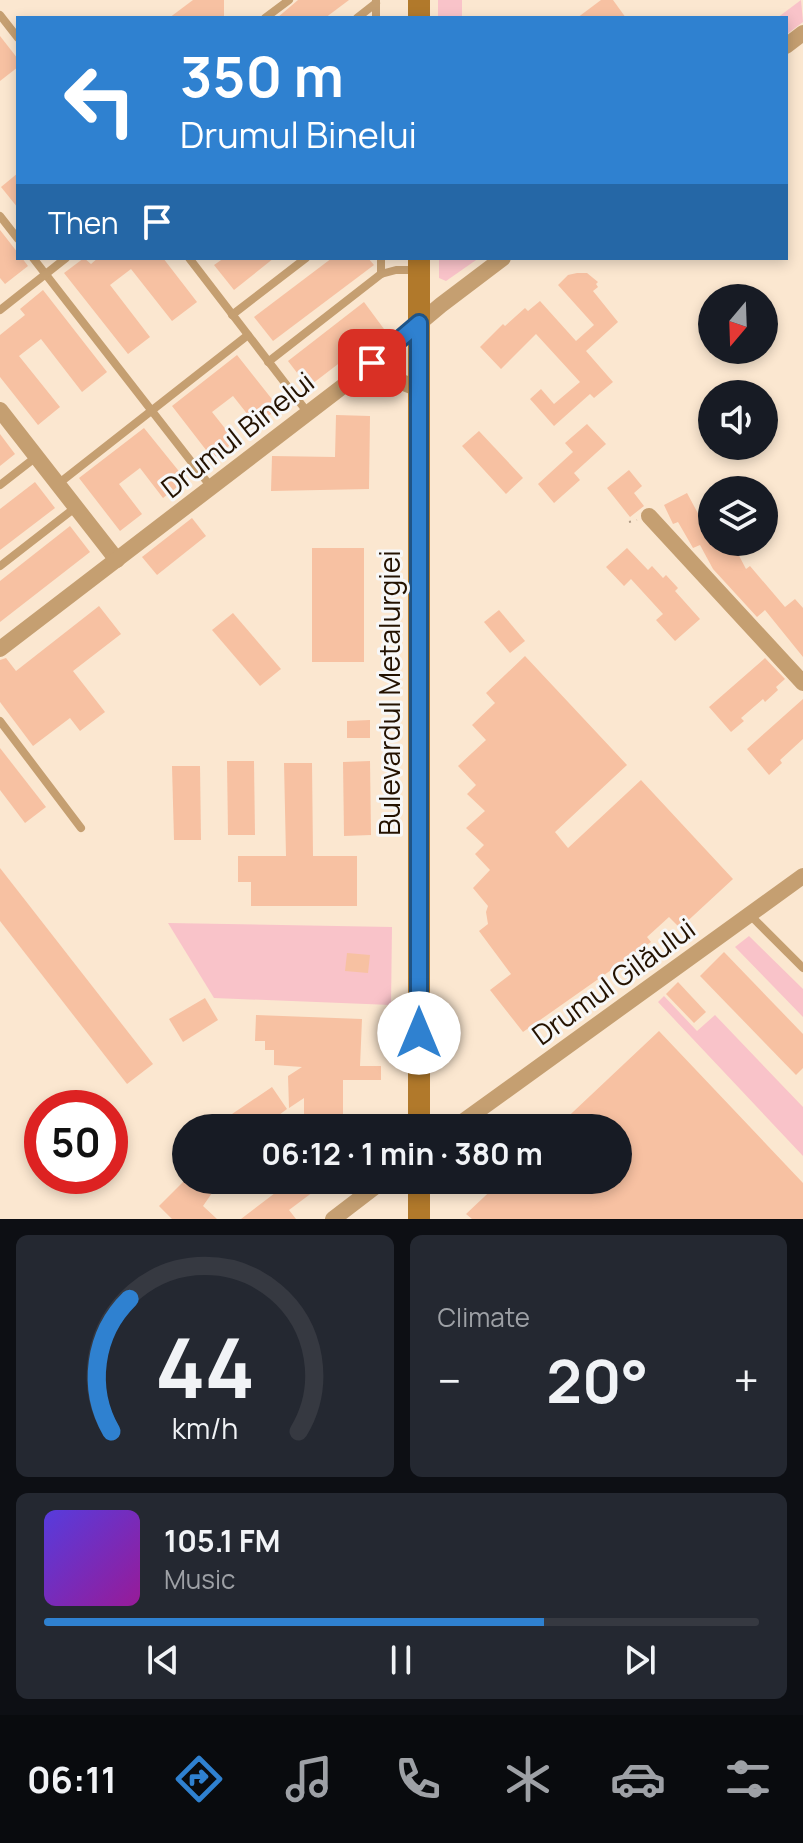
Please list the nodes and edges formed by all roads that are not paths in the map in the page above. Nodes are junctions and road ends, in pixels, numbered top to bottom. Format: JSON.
{"nodes":[{"id":1,"x":289,"y":0,"type":"edge"},
{"id":2,"x":376,"y":2,"type":"edge"},
{"id":3,"x":0,"y":15,"type":"edge"},
{"id":4,"x":268,"y":16,"type":"edge"},
{"id":5,"x":359,"y":16,"type":"edge"},
{"id":6,"x":16,"y":35,"type":"edge"},
{"id":7,"x":0,"y":216,"type":"edge"},
{"id":8,"x":16,"y":236,"type":"edge"},
{"id":9,"x":34,"y":260,"type":"edge"},
{"id":10,"x":63,"y":260,"type":"edge"},
{"id":11,"x":194,"y":260,"type":"edge"},
{"id":12,"x":303,"y":260,"type":"edge"},
{"id":13,"x":381,"y":260,"type":"edge"},
{"id":14,"x":500,"y":260,"type":"edge"},
{"id":15,"x":419,"y":264,"type":"edge"},
{"id":16,"x":45,"y":274,"type":"junction"},
{"id":17,"x":381,"y":274,"type":"junction"},
{"id":18,"x":0,"y":310,"type":"edge"},
{"id":19,"x":232,"y":315,"type":"junction"},
{"id":20,"x":419,"y":323,"type":"junction"},
{"id":21,"x":248,"y":335,"type":"junction"},
{"id":22,"x":268,"y":362,"type":"junction"},
{"id":23,"x":355,"y":377,"type":"junction"},
{"id":24,"x":419,"y":389,"type":"junction"},
{"id":25,"x":0,"y":410,"type":"edge"},
{"id":26,"x":151,"y":411,"type":"junction"},
{"id":27,"x":308,"y":413,"type":"junction"},
{"id":28,"x":37,"y":457,"type":"junction"},
{"id":29,"x":58,"y":484,"type":"junction"},
{"id":30,"x":0,"y":485,"type":"edge"},
{"id":31,"x":211,"y":487,"type":"junction"},
{"id":32,"x":76,"y":507,"type":"junction"},
{"id":33,"x":649,"y":516,"type":"dead end"},
{"id":34,"x":117,"y":560,"type":"junction"},
{"id":35,"x":0,"y":566,"type":"edge"},
{"id":36,"x":0,"y":649,"type":"edge"},
{"id":37,"x":803,"y":683,"type":"edge"},
{"id":38,"x":0,"y":721,"type":"edge"},
{"id":39,"x":81,"y":828,"type":"dead end"},
{"id":40,"x":803,"y":876,"type":"edge"},
{"id":41,"x":749,"y":914,"type":"junction"},
{"id":42,"x":803,"y":968,"type":"edge"},
{"id":43,"x":419,"y":1114,"type":"edge"},
{"id":44,"x":473,"y":1114,"type":"edge"},
{"id":45,"x":366,"y":1194,"type":"edge"},
{"id":46,"x":419,"y":1194,"type":"edge"},
{"id":47,"x":333,"y":1219,"type":"edge"},
{"id":48,"x":419,"y":1219,"type":"edge"}],
"edges":[{"from":1,"to":4,"type":"lane"},
{"from":2,"to":5,"type":"lane"},
{"from":3,"to":6,"type":"lane"},
{"from":7,"to":8,"type":"lane"},
{"from":9,"to":16,"type":"lane"},
{"from":10,"to":16,"type":"lane"},
{"from":11,"to":19,"type":"lane"},
{"from":12,"to":19,"type":"lane"},
{"from":13,"to":17,"type":"lane"},
{"from":14,"to":20,"type":"street","name":"Drumul Binelui"},
{"from":15,"to":17,"type":"lane"},
{"from":15,"to":20,"type":"main road","name":"Bulevardul Metalurgiei"},
{"from":16,"to":18,"type":"lane"},
{"from":16,"to":26,"type":"lane"},
{"from":17,"to":22,"type":"lane"},
{"from":19,"to":21,"type":"lane"},
{"from":20,"to":23,"type":"street","name":"Drumul Binelui"},
{"from":20,"to":24,"type":"main road","name":"Bulevardul Metalurgiei"},
{"from":21,"to":22,"type":"lane"},
{"from":21,"to":26,"type":"lane"},
{"from":22,"to":27,"type":"lane"},
{"from":23,"to":24,"type":"street"},
{"from":23,"to":27,"type":"street","name":"Drumul Binelui"},
{"from":24,"to":43,"type":"main road","name":"Bulevardul Metalurgiei"},
{"from":25,"to":28,"type":"street"},
{"from":26,"to":29,"type":"lane"},
{"from":26,"to":31,"type":"lane"},
{"from":27,"to":31,"type":"street","name":"Drumul Binelui"},
{"from":28,"to":29,"type":"street"},
{"from":28,"to":30,"type":"lane"},
{"from":29,"to":32,"type":"street"},
{"from":31,"to":34,"type":"street","name":"Drumul Binelui"},
{"from":32,"to":34,"type":"street"},
{"from":32,"to":35,"type":"lane"},
{"from":33,"to":37,"type":"street"},
{"from":34,"to":36,"type":"street","name":"Drumul Binelui"},
{"from":38,"to":39,"type":"lane"},
{"from":40,"to":41,"type":"street","name":"Drumul Gilăului"},
{"from":41,"to":42,"type":"lane"},
{"from":41,"to":44,"type":"street","name":"Drumul Gilăului"},
{"from":45,"to":47,"type":"street"},
{"from":46,"to":48,"type":"main road"}]}
